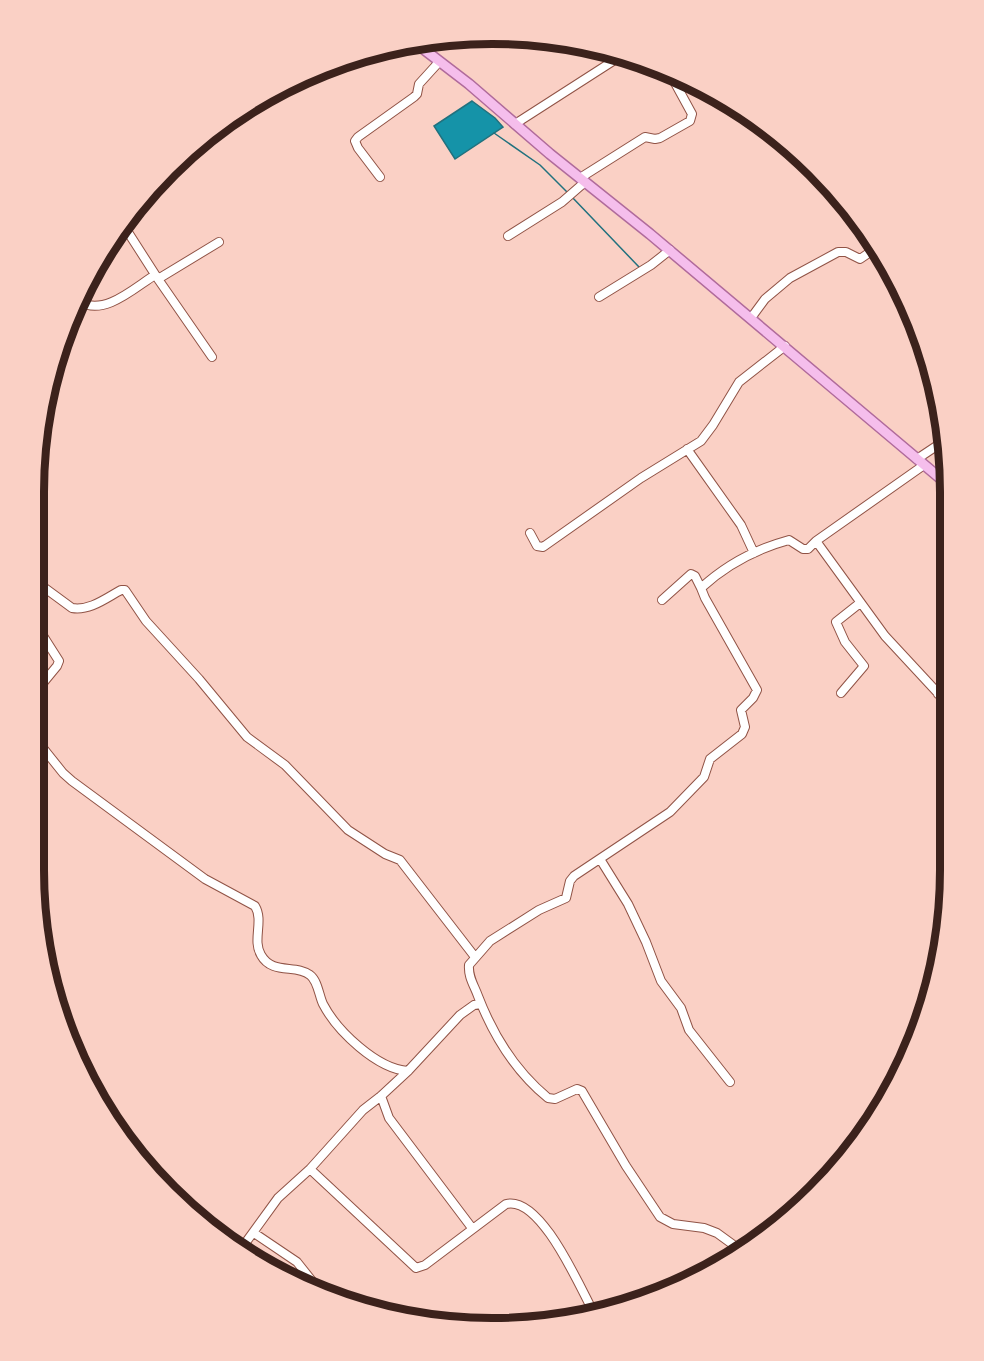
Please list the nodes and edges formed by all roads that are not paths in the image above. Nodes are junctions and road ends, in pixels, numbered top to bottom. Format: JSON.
{"nodes":[{"id":1,"x":422,"y":49,"type":"edge"},
{"id":2,"x":613,"y":60,"type":"edge"},
{"id":3,"x":439,"y":62,"type":"junction"},
{"id":4,"x":675,"y":83,"type":"edge"},
{"id":5,"x":515,"y":124,"type":"junction"},
{"id":6,"x":380,"y":177,"type":"dead end"},
{"id":7,"x":582,"y":180,"type":"junction"},
{"id":8,"x":127,"y":231,"type":"edge"},
{"id":9,"x":508,"y":236,"type":"dead end"},
{"id":10,"x":219,"y":242,"type":"dead end"},
{"id":11,"x":670,"y":250,"type":"junction"},
{"id":12,"x":870,"y":252,"type":"edge"},
{"id":13,"x":157,"y":277,"type":"junction"},
{"id":14,"x":599,"y":297,"type":"dead end"},
{"id":15,"x":85,"y":304,"type":"edge"},
{"id":16,"x":751,"y":318,"type":"junction"},
{"id":17,"x":785,"y":346,"type":"junction"},
{"id":18,"x":212,"y":357,"type":"dead end"},
{"id":19,"x":938,"y":447,"type":"edge"},
{"id":20,"x":687,"y":449,"type":"junction"},
{"id":21,"x":921,"y":462,"type":"junction"},
{"id":22,"x":940,"y":478,"type":"edge"},
{"id":23,"x":530,"y":533,"type":"dead end"},
{"id":24,"x":816,"y":541,"type":"junction"},
{"id":25,"x":754,"y":553,"type":"junction"},
{"id":26,"x":44,"y":587,"type":"edge"},
{"id":27,"x":701,"y":588,"type":"junction"},
{"id":28,"x":662,"y":600,"type":"dead end"},
{"id":29,"x":860,"y":603,"type":"junction"},
{"id":30,"x":44,"y":637,"type":"edge"},
{"id":31,"x":44,"y":682,"type":"edge"},
{"id":32,"x":841,"y":693,"type":"dead end"},
{"id":33,"x":938,"y":694,"type":"edge"},
{"id":34,"x":44,"y":748,"type":"edge"},
{"id":35,"x":600,"y":858,"type":"junction"},
{"id":36,"x":475,"y":957,"type":"junction"},
{"id":37,"x":481,"y":1004,"type":"junction"},
{"id":38,"x":408,"y":1071,"type":"junction"},
{"id":39,"x":730,"y":1082,"type":"dead end"},
{"id":40,"x":381,"y":1096,"type":"junction"},
{"id":41,"x":310,"y":1169,"type":"junction"},
{"id":42,"x":472,"y":1228,"type":"junction"},
{"id":43,"x":254,"y":1233,"type":"junction"},
{"id":44,"x":245,"y":1243,"type":"edge"},
{"id":45,"x":735,"y":1246,"type":"edge"},
{"id":46,"x":310,"y":1278,"type":"edge"},
{"id":47,"x":591,"y":1306,"type":"edge"}],
"edges":[{"from":1,"to":3,"type":"main road"},
{"from":2,"to":5,"type":"street"},
{"from":3,"to":5,"type":"main road"},
{"from":3,"to":6,"type":"street"},
{"from":4,"to":7,"type":"street"},
{"from":5,"to":7,"type":"main road"},
{"from":7,"to":9,"type":"street"},
{"from":7,"to":11,"type":"main road"},
{"from":8,"to":13,"type":"street"},
{"from":10,"to":13,"type":"street"},
{"from":11,"to":14,"type":"street"},
{"from":11,"to":16,"type":"main road"},
{"from":12,"to":16,"type":"street"},
{"from":13,"to":15,"type":"street"},
{"from":13,"to":18,"type":"street"},
{"from":16,"to":17,"type":"main road"},
{"from":17,"to":20,"type":"street"},
{"from":17,"to":21,"type":"main road"},
{"from":19,"to":21,"type":"street"},
{"from":20,"to":23,"type":"street"},
{"from":20,"to":25,"type":"street"},
{"from":21,"to":22,"type":"main road"},
{"from":21,"to":24,"type":"street"},
{"from":24,"to":25,"type":"street"},
{"from":24,"to":29,"type":"street"},
{"from":25,"to":27,"type":"street"},
{"from":26,"to":36,"type":"street"},
{"from":27,"to":28,"type":"street"},
{"from":27,"to":35,"type":"street"},
{"from":29,"to":32,"type":"street"},
{"from":29,"to":33,"type":"street"},
{"from":30,"to":31,"type":"street"},
{"from":34,"to":38,"type":"street"},
{"from":35,"to":36,"type":"street"},
{"from":35,"to":39,"type":"street"},
{"from":36,"to":37,"type":"street"},
{"from":37,"to":38,"type":"street"},
{"from":37,"to":45,"type":"street"},
{"from":38,"to":40,"type":"street"},
{"from":40,"to":41,"type":"street"},
{"from":40,"to":42,"type":"street"},
{"from":41,"to":42,"type":"street"},
{"from":41,"to":43,"type":"street"},
{"from":42,"to":47,"type":"street"},
{"from":43,"to":44,"type":"street"},
{"from":43,"to":46,"type":"street"}]}
